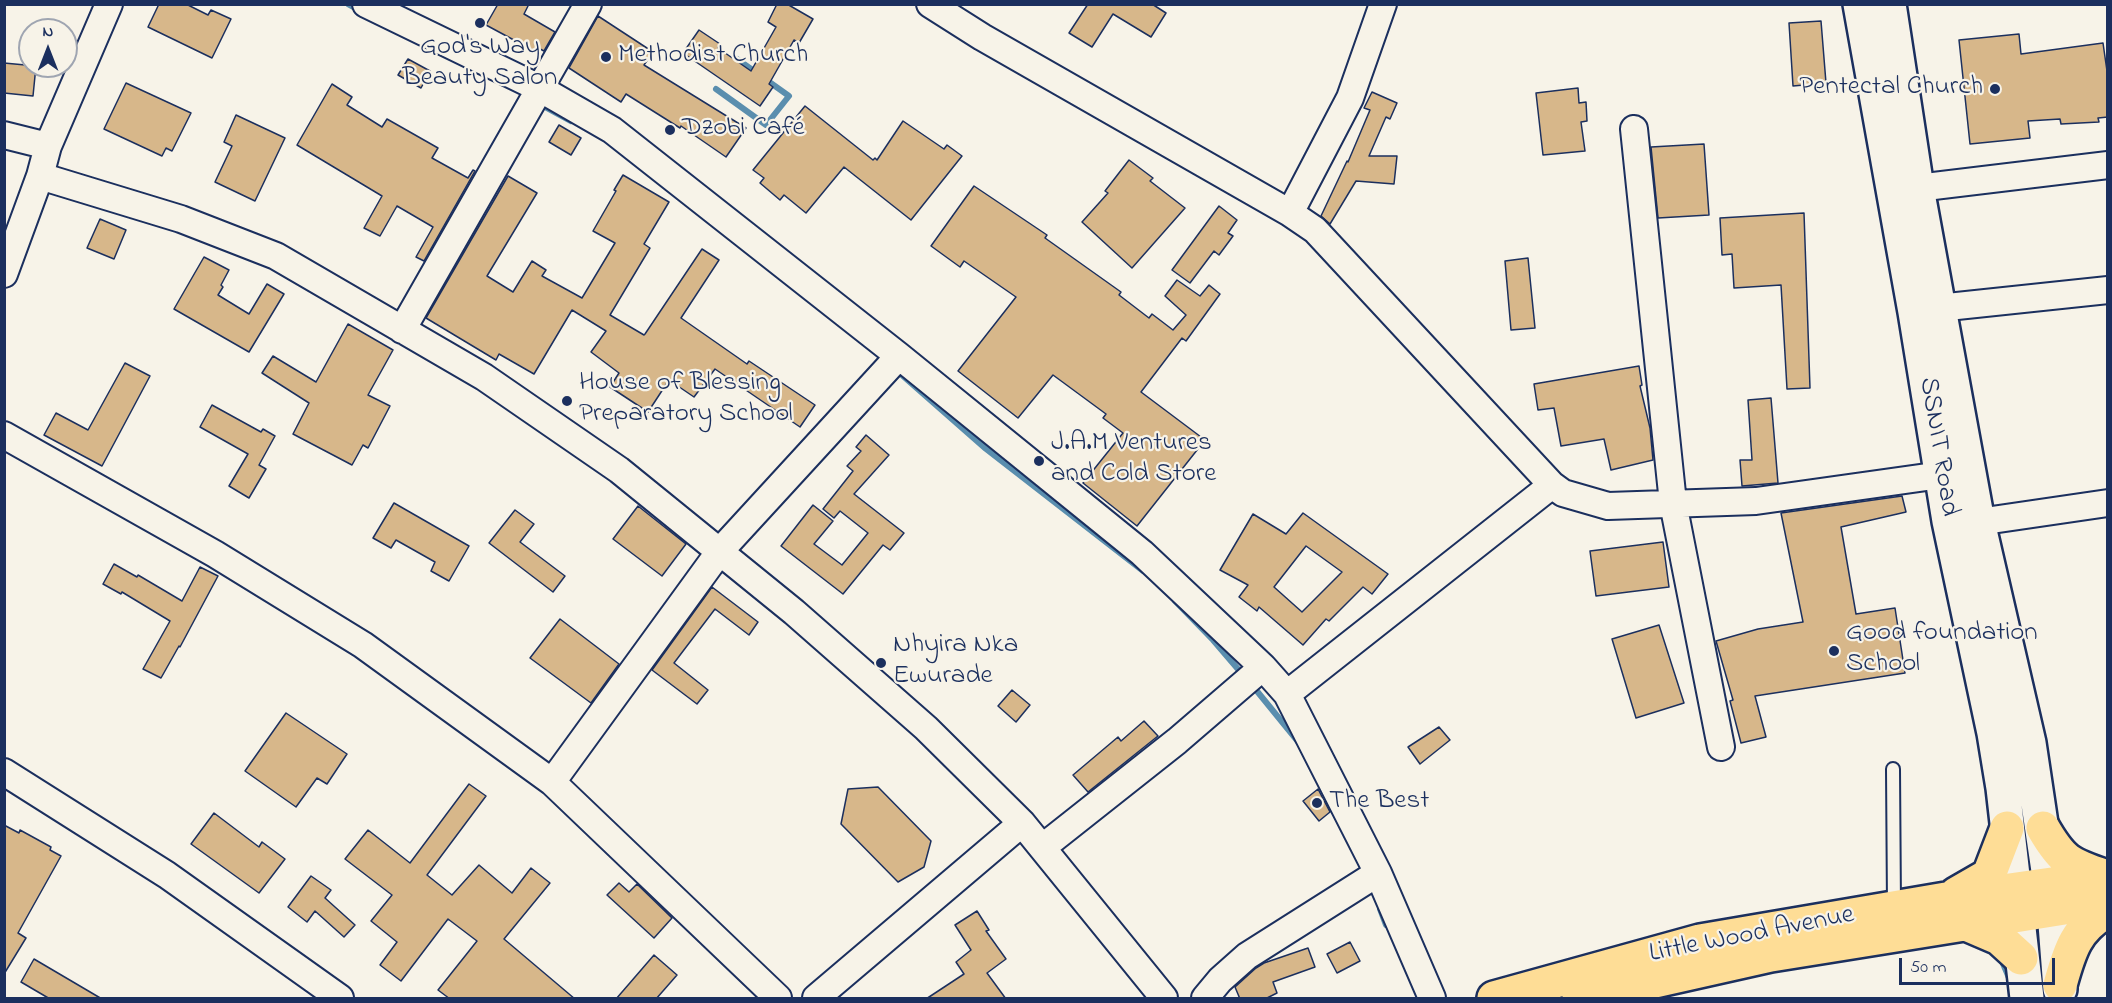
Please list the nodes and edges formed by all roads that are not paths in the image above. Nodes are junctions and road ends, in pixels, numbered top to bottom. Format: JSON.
{"nodes":[{"id":1,"x":109,"y":4,"type":"edge"},
{"id":2,"x":366,"y":4,"type":"edge"},
{"id":3,"x":588,"y":4,"type":"edge"},
{"id":4,"x":930,"y":4,"type":"edge"},
{"id":5,"x":1383,"y":4,"type":"edge"},
{"id":6,"x":1860,"y":4,"type":"edge"},
{"id":7,"x":1889,"y":4,"type":"edge"},
{"id":8,"x":539,"y":88,"type":"junction"},
{"id":9,"x":1634,"y":129,"type":"dead end"},
{"id":10,"x":4,"y":135,"type":"edge"},
{"id":11,"x":48,"y":147,"type":"junction"},
{"id":12,"x":2108,"y":165,"type":"edge"},
{"id":13,"x":40,"y":176,"type":"junction"},
{"id":14,"x":1917,"y":188,"type":"junction"},
{"id":15,"x":1290,"y":213,"type":"junction"},
{"id":16,"x":4,"y":274,"type":"edge"},
{"id":17,"x":2108,"y":290,"type":"edge"},
{"id":18,"x":1938,"y":308,"type":"junction"},
{"id":19,"x":402,"y":330,"type":"junction"},
{"id":20,"x":899,"y":357,"type":"junction"},
{"id":21,"x":4,"y":435,"type":"edge"},
{"id":22,"x":1941,"y":475,"type":"junction"},
{"id":23,"x":1552,"y":485,"type":"junction"},
{"id":24,"x":1673,"y":503,"type":"junction"},
{"id":25,"x":2108,"y":503,"type":"edge"},
{"id":26,"x":1978,"y":522,"type":"junction"},
{"id":27,"x":720,"y":551,"type":"junction"},
{"id":28,"x":1263,"y":668,"type":"junction"},
{"id":29,"x":1287,"y":694,"type":"junction"},
{"id":30,"x":1721,"y":747,"type":"dead end"},
{"id":31,"x":1893,"y":769,"type":"dead end"},
{"id":32,"x":4,"y":772,"type":"edge"},
{"id":33,"x":552,"y":782,"type":"junction"},
{"id":34,"x":1022,"y":823,"type":"junction"},
{"id":35,"x":2007,"y":828,"type":"junction"},
{"id":36,"x":2043,"y":828,"type":"junction"},
{"id":37,"x":1043,"y":848,"type":"junction"},
{"id":38,"x":1378,"y":873,"type":"junction"},
{"id":39,"x":2106,"y":884,"type":"edge"},
{"id":40,"x":2052,"y":897,"type":"junction"},
{"id":41,"x":2015,"y":903,"type":"junction"},
{"id":42,"x":1894,"y":908,"type":"junction"},
{"id":43,"x":1954,"y":911,"type":"junction"},
{"id":44,"x":2108,"y":911,"type":"edge"},
{"id":45,"x":2021,"y":958,"type":"junction"},
{"id":46,"x":1653,"y":990,"type":"edge"},
{"id":47,"x":2060,"y":992,"type":"edge"},
{"id":48,"x":340,"y":999,"type":"edge"},
{"id":49,"x":778,"y":999,"type":"edge"},
{"id":50,"x":816,"y":999,"type":"edge"},
{"id":51,"x":1164,"y":999,"type":"edge"},
{"id":52,"x":1205,"y":999,"type":"edge"},
{"id":53,"x":1432,"y":999,"type":"edge"},
{"id":54,"x":1494,"y":999,"type":"edge"},
{"id":55,"x":1579,"y":999,"type":"edge"},
{"id":56,"x":2027,"y":999,"type":"edge"}],
"edges":[{"from":1,"to":11,"type":"street"},
{"from":2,"to":8,"type":"street"},
{"from":3,"to":8,"type":"street"},
{"from":4,"to":15,"type":"street"},
{"from":5,"to":15,"type":"street"},
{"from":6,"to":22,"type":"street","name":"SSNIT Road"},
{"from":7,"to":14,"type":"street","name":"SSNIT Road"},
{"from":8,"to":19,"type":"street"},
{"from":8,"to":20,"type":"street"},
{"from":9,"to":24,"type":"street"},
{"from":10,"to":11,"type":"street"},
{"from":11,"to":13,"type":"street"},
{"from":12,"to":14,"type":"street"},
{"from":13,"to":16,"type":"street"},
{"from":13,"to":19,"type":"street"},
{"from":14,"to":18,"type":"street","name":"SSNIT Road"},
{"from":15,"to":23,"type":"street"},
{"from":17,"to":18,"type":"street"},
{"from":18,"to":26,"type":"street","name":"SSNIT Road"},
{"from":19,"to":27,"type":"street"},
{"from":20,"to":27,"type":"street"},
{"from":20,"to":28,"type":"street"},
{"from":21,"to":33,"type":"street"},
{"from":22,"to":24,"type":"street"},
{"from":22,"to":35,"type":"street","name":"SSNIT Road"},
{"from":23,"to":24,"type":"street"},
{"from":23,"to":29,"type":"street"},
{"from":24,"to":30,"type":"street"},
{"from":25,"to":26,"type":"street"},
{"from":26,"to":36,"type":"street","name":"SSNIT Road"},
{"from":27,"to":33,"type":"street"},
{"from":27,"to":34,"type":"street"},
{"from":28,"to":29,"type":"street"},
{"from":28,"to":37,"type":"street"},
{"from":29,"to":38,"type":"street"},
{"from":31,"to":42,"type":"lane"},
{"from":32,"to":48,"type":"street"},
{"from":33,"to":49,"type":"street"},
{"from":34,"to":37,"type":"street"},
{"from":34,"to":50,"type":"street"},
{"from":35,"to":41,"type":"street","name":"SSNIT Road"},
{"from":35,"to":43,"type":"highway"},
{"from":36,"to":39,"type":"highway"},
{"from":36,"to":40,"type":"street","name":"SSNIT Road"},
{"from":37,"to":51,"type":"street"},
{"from":38,"to":52,"type":"street"},
{"from":38,"to":53,"type":"street"},
{"from":39,"to":40,"type":"highway","name":"Little Wood Avenue"},
{"from":40,"to":41,"type":"highway","name":"Little Wood Avenue"},
{"from":40,"to":47,"type":"street","name":"SSNIT Road"},
{"from":41,"to":43,"type":"highway","name":"Little Wood Avenue"},
{"from":41,"to":45,"type":"street","name":"SSNIT Road"},
{"from":42,"to":43,"type":"highway","name":"Little Wood Avenue"},
{"from":42,"to":54,"type":"highway","name":"Little Wood Avenue"},
{"from":43,"to":45,"type":"highway"},
{"from":43,"to":46,"type":"highway","name":"Little Wood Avenue"},
{"from":44,"to":47,"type":"highway"},
{"from":45,"to":56,"type":"street","name":"SSNIT Road"},
{"from":46,"to":55,"type":"highway","name":"Little Wood Avenue"}]}
